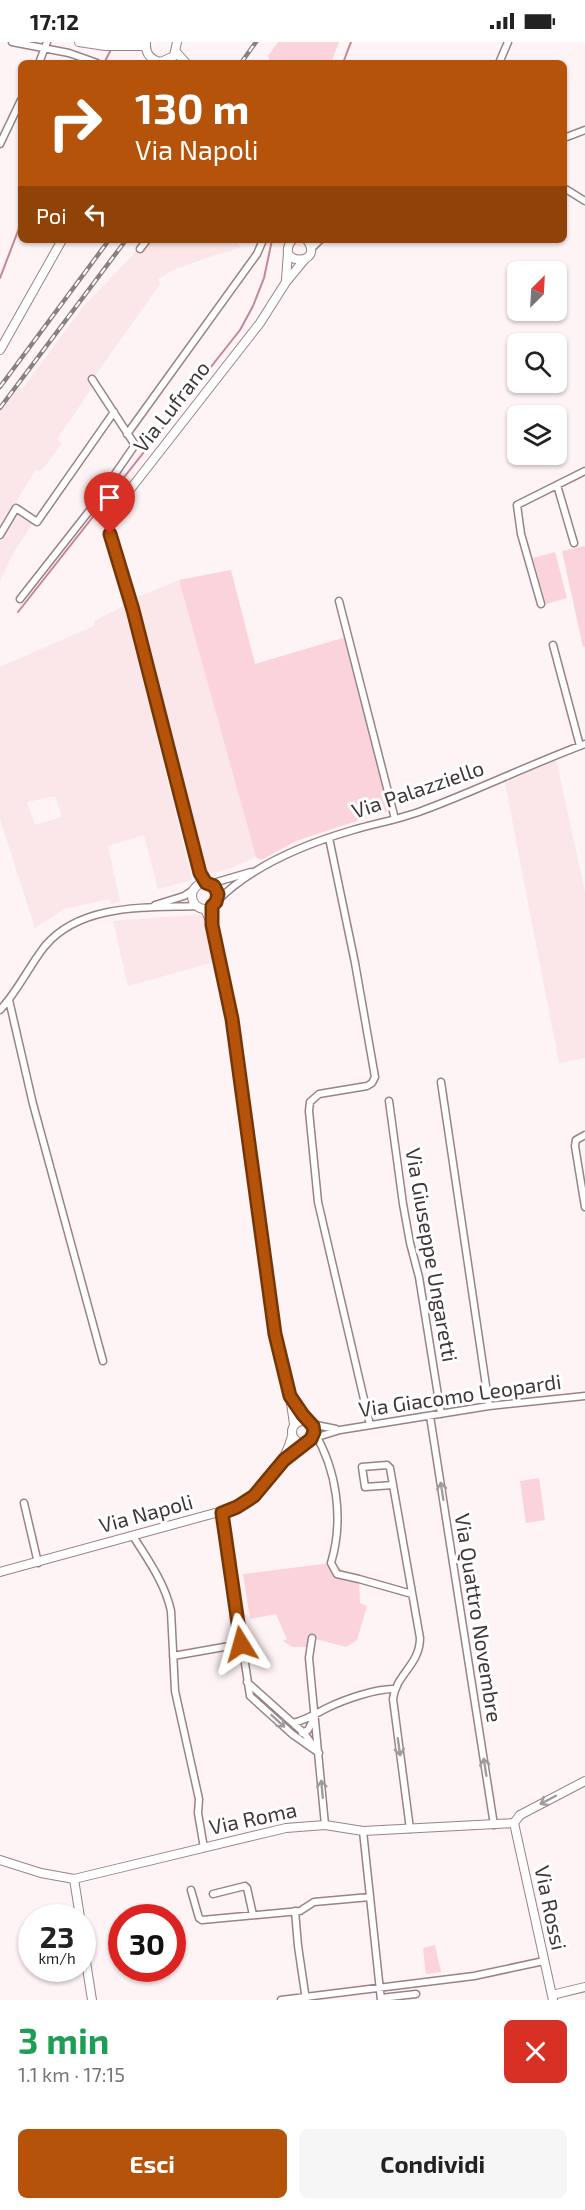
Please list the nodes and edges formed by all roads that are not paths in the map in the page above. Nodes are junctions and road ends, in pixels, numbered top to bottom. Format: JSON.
{"nodes":[{"id":1,"x":12,"y":42,"type":"edge"},
{"id":2,"x":79,"y":42,"type":"edge"},
{"id":3,"x":177,"y":42,"type":"edge"},
{"id":4,"x":508,"y":42,"type":"edge"},
{"id":5,"x":146,"y":44,"type":"edge"},
{"id":6,"x":47,"y":45,"type":"edge"},
{"id":7,"x":176,"y":52,"type":"junction"},
{"id":8,"x":40,"y":60,"type":"edge"},
{"id":9,"x":92,"y":60,"type":"edge"},
{"id":10,"x":154,"y":60,"type":"edge"},
{"id":11,"x":167,"y":60,"type":"edge"},
{"id":12,"x":183,"y":60,"type":"edge"},
{"id":13,"x":499,"y":60,"type":"edge"},
{"id":14,"x":18,"y":106,"type":"edge"},
{"id":15,"x":585,"y":130,"type":"edge"},
{"id":16,"x":567,"y":137,"type":"edge"},
{"id":17,"x":0,"y":144,"type":"edge"},
{"id":18,"x":567,"y":190,"type":"edge"},
{"id":19,"x":585,"y":201,"type":"edge"},
{"id":20,"x":60,"y":243,"type":"edge"},
{"id":21,"x":145,"y":243,"type":"edge"},
{"id":22,"x":262,"y":243,"type":"edge"},
{"id":23,"x":308,"y":243,"type":"edge"},
{"id":24,"x":317,"y":243,"type":"edge"},
{"id":25,"x":288,"y":245,"type":"edge"},
{"id":26,"x":140,"y":249,"type":"dead end"},
{"id":27,"x":311,"y":249,"type":"junction"},
{"id":28,"x":305,"y":259,"type":"junction"},
{"id":29,"x":286,"y":282,"type":"junction"},
{"id":30,"x":0,"y":350,"type":"edge"},
{"id":31,"x":92,"y":379,"type":"dead end"},
{"id":32,"x":114,"y":412,"type":"junction"},
{"id":33,"x":127,"y":434,"type":"junction"},
{"id":34,"x":585,"y":471,"type":"edge"},
{"id":35,"x":557,"y":485,"type":"junction"},
{"id":36,"x":0,"y":535,"type":"edge"},
{"id":37,"x":574,"y":543,"type":"dead end"},
{"id":38,"x":20,"y":599,"type":"dead end"},
{"id":39,"x":339,"y":601,"type":"dead end"},
{"id":40,"x":541,"y":604,"type":"dead end"},
{"id":41,"x":554,"y":645,"type":"dead end"},
{"id":42,"x":582,"y":745,"type":"edge"},
{"id":43,"x":395,"y":819,"type":"junction"},
{"id":44,"x":329,"y":838,"type":"junction"},
{"id":45,"x":263,"y":867,"type":"junction"},
{"id":46,"x":200,"y":873,"type":"junction"},
{"id":47,"x":208,"y":884,"type":"junction"},
{"id":48,"x":195,"y":889,"type":"junction"},
{"id":49,"x":208,"y":906,"type":"junction"},
{"id":50,"x":146,"y":908,"type":"junction"},
{"id":51,"x":9,"y":1000,"type":"junction"},
{"id":52,"x":0,"y":1010,"type":"edge"},
{"id":53,"x":441,"y":1082,"type":"dead end"},
{"id":54,"x":389,"y":1101,"type":"dead end"},
{"id":55,"x":585,"y":1135,"type":"edge"},
{"id":56,"x":585,"y":1207,"type":"edge"},
{"id":57,"x":103,"y":1361,"type":"dead end"},
{"id":58,"x":290,"y":1396,"type":"junction"},
{"id":59,"x":585,"y":1396,"type":"edge"},
{"id":60,"x":489,"y":1406,"type":"junction"},
{"id":61,"x":441,"y":1414,"type":"junction"},
{"id":62,"x":430,"y":1416,"type":"junction"},
{"id":63,"x":294,"y":1424,"type":"junction"},
{"id":64,"x":370,"y":1425,"type":"junction"},
{"id":65,"x":340,"y":1430,"type":"junction"},
{"id":66,"x":311,"y":1434,"type":"junction"},
{"id":67,"x":292,"y":1436,"type":"junction"},
{"id":68,"x":284,"y":1460,"type":"junction"},
{"id":69,"x":393,"y":1485,"type":"junction"},
{"id":70,"x":24,"y":1503,"type":"dead end"},
{"id":71,"x":222,"y":1513,"type":"junction"},
{"id":72,"x":133,"y":1536,"type":"junction"},
{"id":73,"x":38,"y":1563,"type":"junction"},
{"id":74,"x":0,"y":1572,"type":"edge"},
{"id":75,"x":412,"y":1594,"type":"junction"},
{"id":76,"x":312,"y":1638,"type":"dead end"},
{"id":77,"x":241,"y":1644,"type":"junction"},
{"id":78,"x":173,"y":1656,"type":"junction"},
{"id":79,"x":247,"y":1682,"type":"junction"},
{"id":80,"x":394,"y":1689,"type":"junction"},
{"id":81,"x":316,"y":1715,"type":"junction"},
{"id":82,"x":292,"y":1723,"type":"junction"},
{"id":83,"x":304,"y":1733,"type":"junction"},
{"id":84,"x":292,"y":1734,"type":"junction"},
{"id":85,"x":319,"y":1753,"type":"junction"},
{"id":86,"x":585,"y":1780,"type":"edge"},
{"id":87,"x":514,"y":1823,"type":"junction"},
{"id":88,"x":325,"y":1825,"type":"junction"},
{"id":89,"x":494,"y":1825,"type":"junction"},
{"id":90,"x":410,"y":1829,"type":"junction"},
{"id":91,"x":363,"y":1831,"type":"junction"},
{"id":92,"x":204,"y":1848,"type":"junction"},
{"id":93,"x":0,"y":1860,"type":"edge"},
{"id":94,"x":74,"y":1879,"type":"junction"},
{"id":95,"x":190,"y":1890,"type":"dead end"},
{"id":96,"x":213,"y":1894,"type":"dead end"},
{"id":97,"x":370,"y":1897,"type":"junction"},
{"id":98,"x":78,"y":1904,"type":"edge"},
{"id":99,"x":296,"y":1911,"type":"junction"},
{"id":100,"x":253,"y":1916,"type":"junction"},
{"id":101,"x":544,"y":1961,"type":"junction"},
{"id":102,"x":89,"y":1982,"type":"edge"},
{"id":103,"x":415,"y":1984,"type":"junction"},
{"id":104,"x":585,"y":1987,"type":"edge"},
{"id":105,"x":380,"y":1989,"type":"junction"},
{"id":106,"x":416,"y":1997,"type":"edge"},
{"id":107,"x":552,"y":1997,"type":"edge"},
{"id":108,"x":306,"y":1999,"type":"edge"},
{"id":109,"x":381,"y":1999,"type":"edge"},
{"id":110,"x":92,"y":2000,"type":"edge"},
{"id":111,"x":281,"y":2000,"type":"edge"}],
"edges":[{"from":1,"to":6,"type":"street"},
{"from":2,"to":5,"type":"street"},
{"from":3,"to":7,"type":"street"},
{"from":4,"to":13,"type":"street"},
{"from":5,"to":10,"type":"street"},
{"from":6,"to":8,"type":"street"},
{"from":6,"to":9,"type":"street"},
{"from":7,"to":11,"type":"street"},
{"from":7,"to":12,"type":"street"},
{"from":14,"to":17,"type":"street"},
{"from":15,"to":16,"type":"street"},
{"from":18,"to":19,"type":"street"},
{"from":20,"to":30,"type":"street"},
{"from":21,"to":26,"type":"street"},
{"from":22,"to":33,"type":"street"},
{"from":23,"to":27,"type":"street"},
{"from":24,"to":27,"type":"street","name":"Via Lufrano"},
{"from":25,"to":28,"type":"street","name":"Via Lufrano"},
{"from":25,"to":29,"type":"street","name":"Via Lufrano"},
{"from":27,"to":28,"type":"street","name":"Via Lufrano"},
{"from":28,"to":29,"type":"street","name":"Via Lufrano"},
{"from":29,"to":46,"type":"street","name":"Via Lufrano"},
{"from":31,"to":32,"type":"street"},
{"from":32,"to":33,"type":"street"},
{"from":32,"to":36,"type":"street"},
{"from":33,"to":38,"type":"street"},
{"from":34,"to":35,"type":"street"},
{"from":35,"to":37,"type":"street"},
{"from":35,"to":40,"type":"street"},
{"from":39,"to":43,"type":"street"},
{"from":41,"to":42,"type":"street"},
{"from":42,"to":43,"type":"street","name":"Via Palazziello"},
{"from":43,"to":44,"type":"street","name":"Via Palazziello"},
{"from":44,"to":45,"type":"street","name":"Via Palazziello"},
{"from":44,"to":64,"type":"street"},
{"from":45,"to":47,"type":"street","name":"Via Palazziello"},
{"from":45,"to":49,"type":"street","name":"Via Palazziello"},
{"from":46,"to":47,"type":"street","name":"Via Lufrano"},
{"from":46,"to":48,"type":"street"},
{"from":47,"to":48,"type":"street"},
{"from":47,"to":49,"type":"street","name":"Via Lufrano"},
{"from":48,"to":49,"type":"street"},
{"from":48,"to":50,"type":"street"},
{"from":49,"to":50,"type":"street"},
{"from":49,"to":58,"type":"street","name":"Via Napoli"},
{"from":50,"to":51,"type":"street"},
{"from":51,"to":52,"type":"street"},
{"from":51,"to":57,"type":"street"},
{"from":53,"to":60,"type":"street"},
{"from":54,"to":61,"type":"street","name":"Via Giuseppe Ungaretti"},
{"from":55,"to":56,"type":"street"},
{"from":58,"to":63,"type":"street","name":"Via Napoli"},
{"from":58,"to":66,"type":"street"},
{"from":59,"to":60,"type":"street","name":"Via Giacomo Leopardi"},
{"from":60,"to":61,"type":"street","name":"Via Giacomo Leopardi"},
{"from":61,"to":62,"type":"street","name":"Via Giacomo Leopardi"},
{"from":62,"to":64,"type":"street","name":"Via Giacomo Leopardi"},
{"from":89,"to":62,"type":"street","name":"Via Quattro Novembre","one_way":true},
{"from":63,"to":66,"type":"street"},
{"from":63,"to":67,"type":"street","name":"Via Napoli"},
{"from":64,"to":65,"type":"street","name":"Via Giacomo Leopardi"},
{"from":65,"to":66,"type":"street","name":"Via Giacomo Leopardi"},
{"from":65,"to":66,"type":"street","name":"Via Giacomo Leopardi"},
{"from":66,"to":67,"type":"street"},
{"from":66,"to":68,"type":"street","name":"Via Napoli"},
{"from":66,"to":75,"type":"street"},
{"from":67,"to":68,"type":"street","name":"Via Napoli"},
{"from":68,"to":71,"type":"street","name":"Via Napoli"},
{"from":69,"to":69,"type":"street"},
{"from":69,"to":75,"type":"street"},
{"from":70,"to":73,"type":"street"},
{"from":71,"to":72,"type":"street","name":"Via Napoli"},
{"from":71,"to":77,"type":"street"},
{"from":72,"to":73,"type":"street","name":"Via Napoli"},
{"from":72,"to":78,"type":"street"},
{"from":73,"to":74,"type":"street","name":"Via Napoli"},
{"from":75,"to":80,"type":"street"},
{"from":76,"to":81,"type":"street"},
{"from":77,"to":78,"type":"street"},
{"from":77,"to":79,"type":"street"},
{"from":78,"to":92,"type":"street"},
{"from":79,"to":82,"type":"street"},
{"from":79,"to":84,"type":"street","one_way":true},
{"from":80,"to":81,"type":"street"},
{"from":80,"to":90,"type":"street","one_way":true},
{"from":81,"to":82,"type":"street"},
{"from":81,"to":83,"type":"street"},
{"from":81,"to":85,"type":"street"},
{"from":82,"to":83,"type":"street"},
{"from":83,"to":84,"type":"street"},
{"from":83,"to":85,"type":"street"},
{"from":84,"to":85,"type":"street"},
{"from":88,"to":85,"type":"street","one_way":true},
{"from":86,"to":87,"type":"street","one_way":true},
{"from":87,"to":89,"type":"street","name":"Via Roma"},
{"from":87,"to":101,"type":"street","name":"Via Rossi"},
{"from":88,"to":91,"type":"street","name":"Via Roma"},
{"from":88,"to":92,"type":"street","name":"Via Roma"},
{"from":89,"to":90,"type":"street","name":"Via Roma"},
{"from":90,"to":91,"type":"street","name":"Via Roma"},
{"from":91,"to":97,"type":"street"},
{"from":92,"to":94,"type":"street","name":"Via Roma"},
{"from":93,"to":94,"type":"street"},
{"from":94,"to":98,"type":"street"},
{"from":95,"to":100,"type":"street"},
{"from":96,"to":100,"type":"street"},
{"from":97,"to":99,"type":"street"},
{"from":97,"to":105,"type":"street"},
{"from":99,"to":100,"type":"street"},
{"from":99,"to":108,"type":"street"},
{"from":101,"to":103,"type":"street"},
{"from":101,"to":107,"type":"street","name":"Via Rossi"},
{"from":102,"to":110,"type":"street"},
{"from":103,"to":105,"type":"street"},
{"from":103,"to":106,"type":"street"},
{"from":104,"to":107,"type":"street"},
{"from":105,"to":108,"type":"street"},
{"from":105,"to":109,"type":"street"},
{"from":106,"to":109,"type":"street"},
{"from":108,"to":111,"type":"street"}]}
